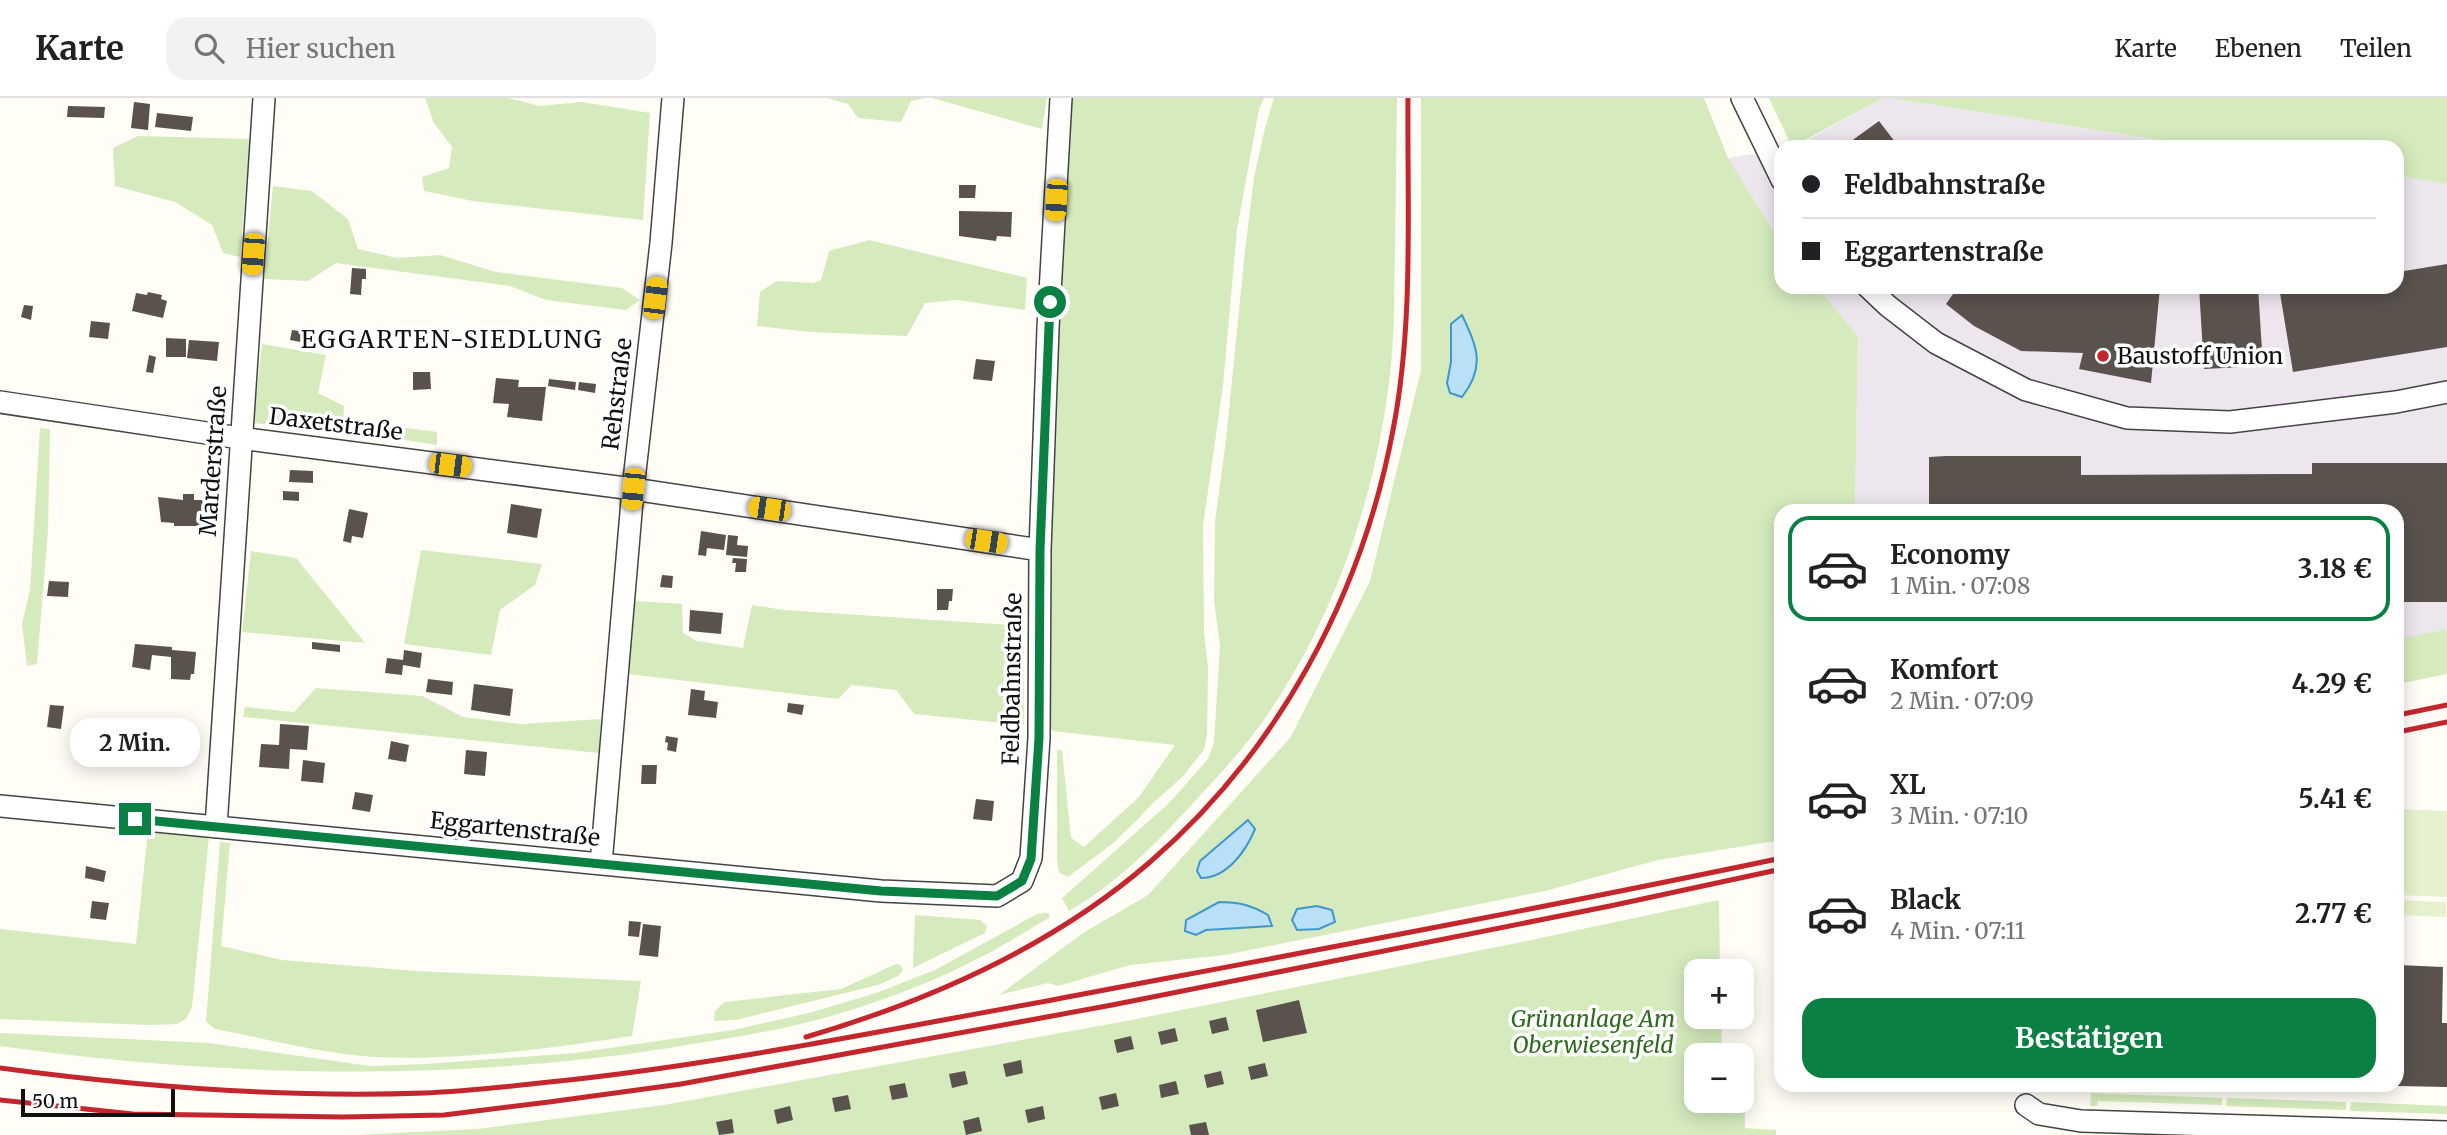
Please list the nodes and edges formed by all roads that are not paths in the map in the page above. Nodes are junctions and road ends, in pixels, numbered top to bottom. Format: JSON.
{"nodes":[{"id":1,"x":264,"y":98,"type":"edge"},
{"id":2,"x":673,"y":98,"type":"edge"},
{"id":3,"x":1061,"y":98,"type":"edge"},
{"id":4,"x":1742,"y":98,"type":"edge"},
{"id":5,"x":1774,"y":164,"type":"edge"},
{"id":6,"x":1875,"y":294,"type":"edge"},
{"id":7,"x":2447,"y":392,"type":"edge"},
{"id":8,"x":0,"y":402,"type":"edge"},
{"id":9,"x":240,"y":438,"type":"junction"},
{"id":10,"x":633,"y":489,"type":"junction"},
{"id":11,"x":1040,"y":550,"type":"junction"},
{"id":12,"x":0,"y":806,"type":"edge"},
{"id":13,"x":216,"y":827,"type":"junction"},
{"id":14,"x":601,"y":864,"type":"junction"},
{"id":15,"x":1022,"y":881,"type":"joint"},
{"id":16,"x":2026,"y":1105,"type":"dead end"},
{"id":17,"x":2447,"y":1132,"type":"edge"}],
"edges":[{"from":1,"to":9,"type":"street","name":"Marderstraße"},
{"from":2,"to":10,"type":"street","name":"Rehstraße"},
{"from":3,"to":11,"type":"street","name":"Feldbahnstraße"},
{"from":4,"to":5,"type":"street"},
{"from":6,"to":7,"type":"street"},
{"from":8,"to":9,"type":"street","name":"Daxetstraße"},
{"from":9,"to":10,"type":"street","name":"Daxetstraße"},
{"from":9,"to":13,"type":"street","name":"Marderstraße"},
{"from":10,"to":11,"type":"street","name":"Daxetstraße"},
{"from":10,"to":14,"type":"street","name":"Rehstraße"},
{"from":11,"to":15,"type":"street","name":"Feldbahnstraße"},
{"from":12,"to":13,"type":"street","name":"Eggartenstraße"},
{"from":13,"to":14,"type":"street","name":"Eggartenstraße"},
{"from":14,"to":15,"type":"street","name":"Eggartenstraße"},
{"from":16,"to":17,"type":"street"}]}
